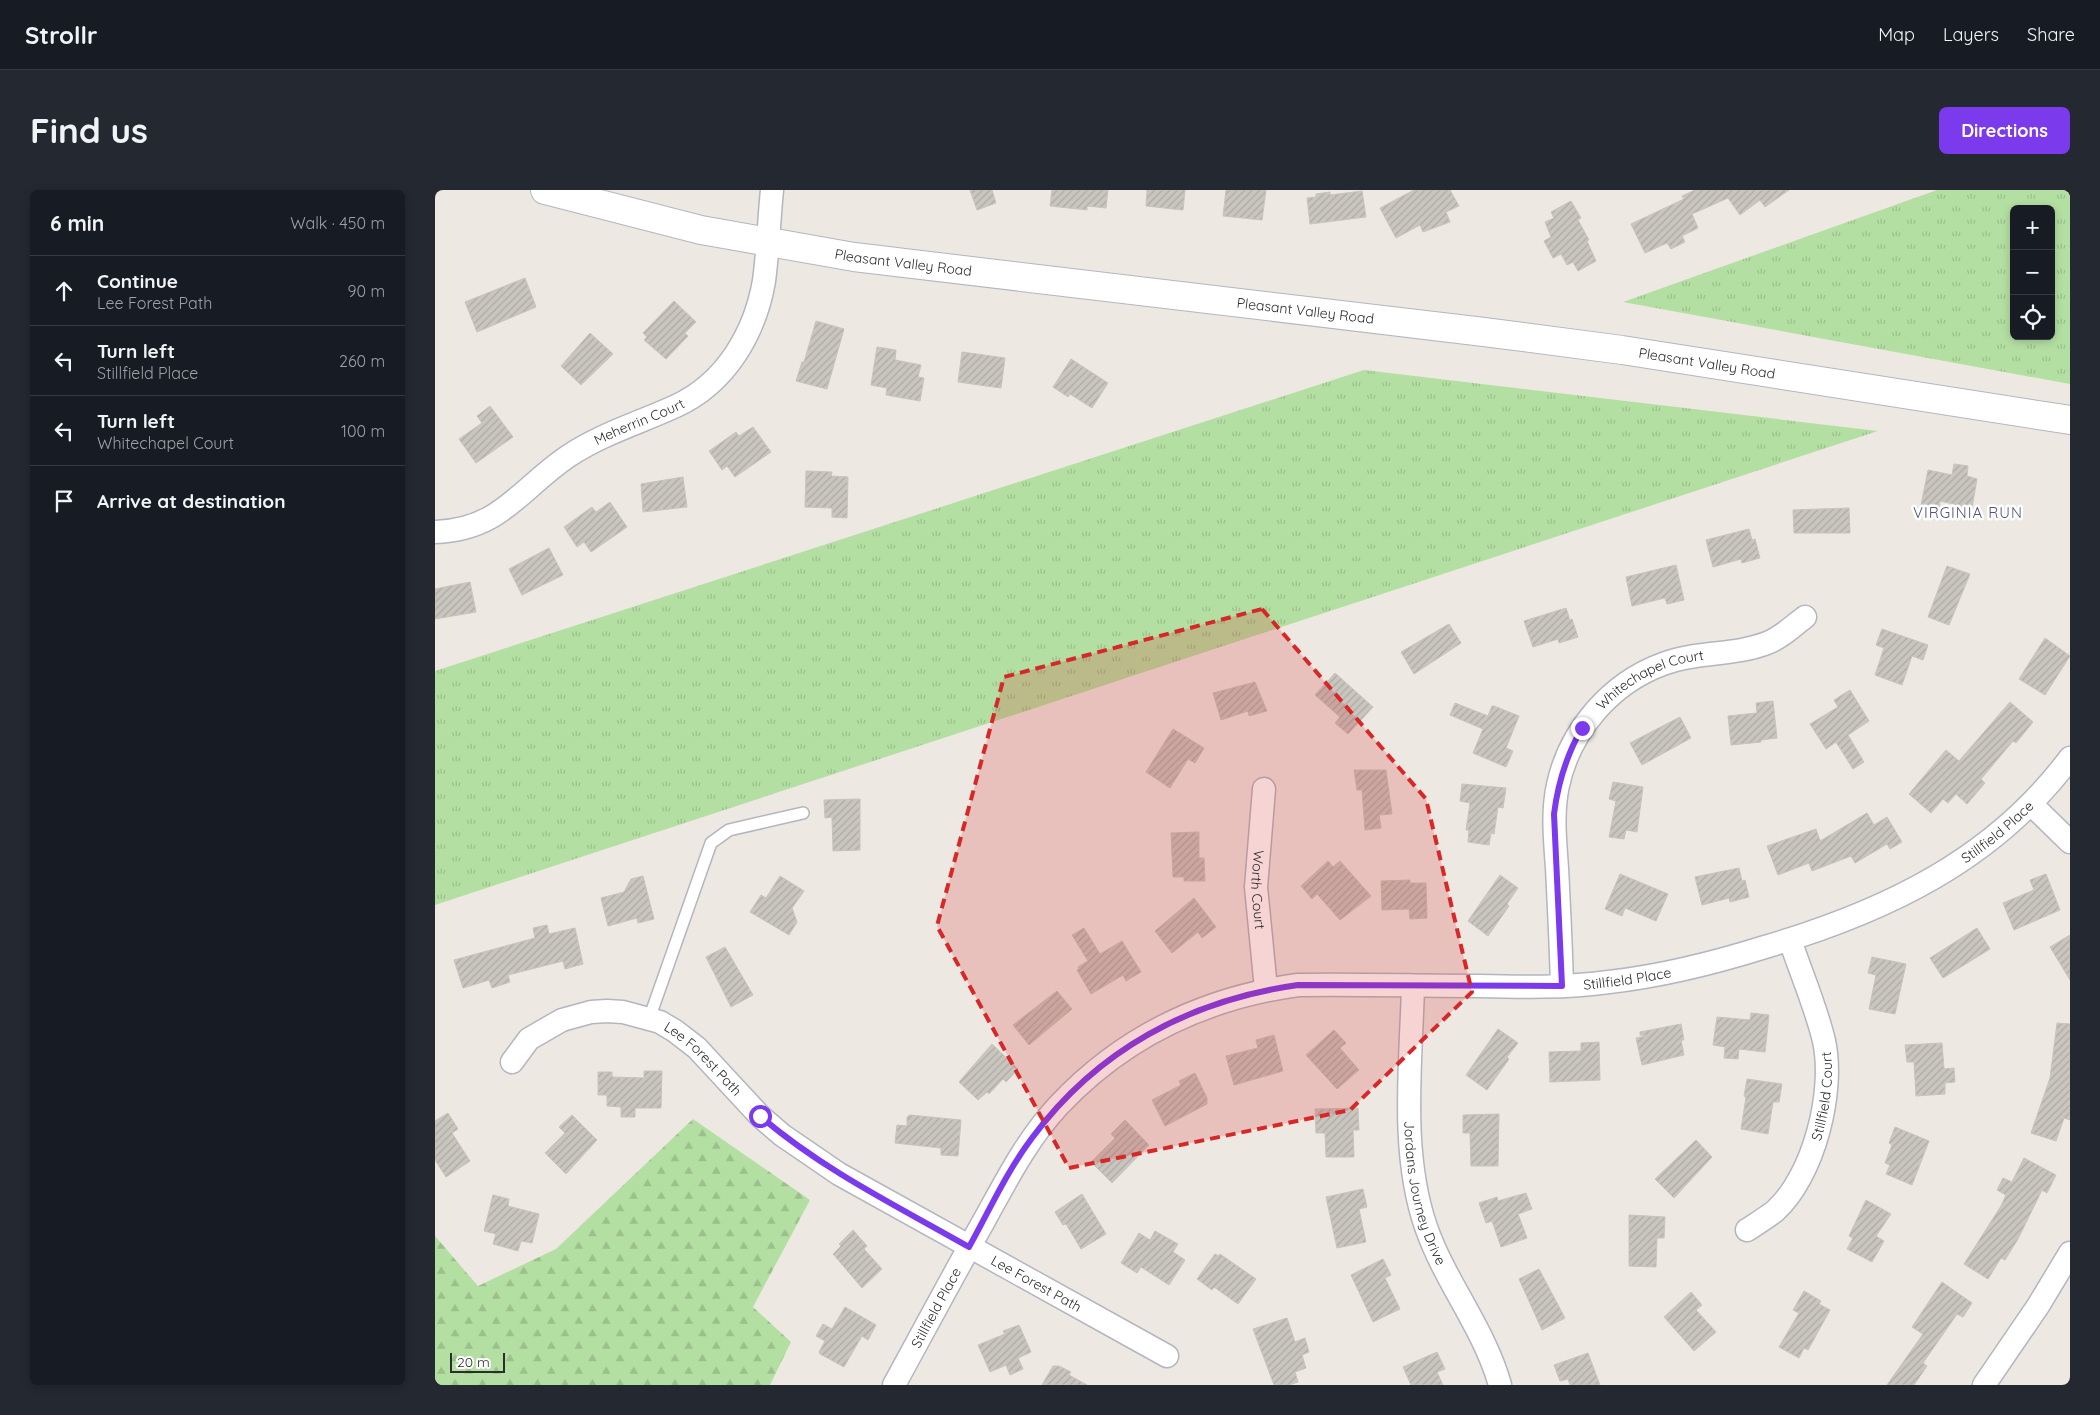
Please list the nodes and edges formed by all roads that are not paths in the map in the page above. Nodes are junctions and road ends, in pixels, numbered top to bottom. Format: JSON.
{"nodes":[{"id":1,"x":545,"y":190,"type":"edge"},
{"id":2,"x":772,"y":190,"type":"edge"},
{"id":3,"x":767,"y":243,"type":"junction"},
{"id":4,"x":2070,"y":420,"type":"edge"},
{"id":5,"x":435,"y":532,"type":"edge"},
{"id":6,"x":1805,"y":617,"type":"dead end"},
{"id":7,"x":2070,"y":758,"type":"edge"},
{"id":8,"x":1263,"y":790,"type":"dead end"},
{"id":9,"x":2031,"y":804,"type":"junction"},
{"id":10,"x":803,"y":813,"type":"dead end"},
{"id":11,"x":2070,"y":842,"type":"edge"},
{"id":12,"x":1790,"y":940,"type":"junction"},
{"id":13,"x":1413,"y":986,"type":"junction"},
{"id":14,"x":1562,"y":986,"type":"junction"},
{"id":15,"x":1266,"y":989,"type":"junction"},
{"id":16,"x":649,"y":1019,"type":"junction"},
{"id":17,"x":512,"y":1062,"type":"dead end"},
{"id":18,"x":1747,"y":1230,"type":"dead end"},
{"id":19,"x":969,"y":1247,"type":"junction"},
{"id":20,"x":2070,"y":1253,"type":"edge"},
{"id":21,"x":1167,"y":1356,"type":"dead end"},
{"id":22,"x":894,"y":1385,"type":"edge"},
{"id":23,"x":1500,"y":1385,"type":"edge"},
{"id":24,"x":1984,"y":1385,"type":"edge"}],
"edges":[{"from":1,"to":3,"type":"main road","name":"Pleasant Valley Road"},
{"from":2,"to":3,"type":"street","name":"Meherrin Court"},
{"from":3,"to":4,"type":"main road","name":"Pleasant Valley Road"},
{"from":3,"to":5,"type":"street","name":"Meherrin Court"},
{"from":6,"to":14,"type":"street","name":"Whitechapel Court"},
{"from":7,"to":9,"type":"street","name":"Stillfield Place"},
{"from":8,"to":15,"type":"street","name":"Worth Court"},
{"from":9,"to":11,"type":"street"},
{"from":9,"to":12,"type":"street","name":"Stillfield Place"},
{"from":10,"to":16,"type":"lane"},
{"from":12,"to":14,"type":"street","name":"Stillfield Place"},
{"from":12,"to":18,"type":"street","name":"Stillfield Court"},
{"from":13,"to":14,"type":"street","name":"Stillfield Place"},
{"from":13,"to":15,"type":"street","name":"Stillfield Place"},
{"from":13,"to":23,"type":"street","name":"Jordans Journey Drive"},
{"from":15,"to":19,"type":"street","name":"Stillfield Place"},
{"from":16,"to":17,"type":"street","name":"Lee Forest Path"},
{"from":16,"to":19,"type":"street","name":"Lee Forest Path"},
{"from":19,"to":21,"type":"street","name":"Lee Forest Path"},
{"from":19,"to":22,"type":"street","name":"Stillfield Place"},
{"from":20,"to":24,"type":"street"}]}
